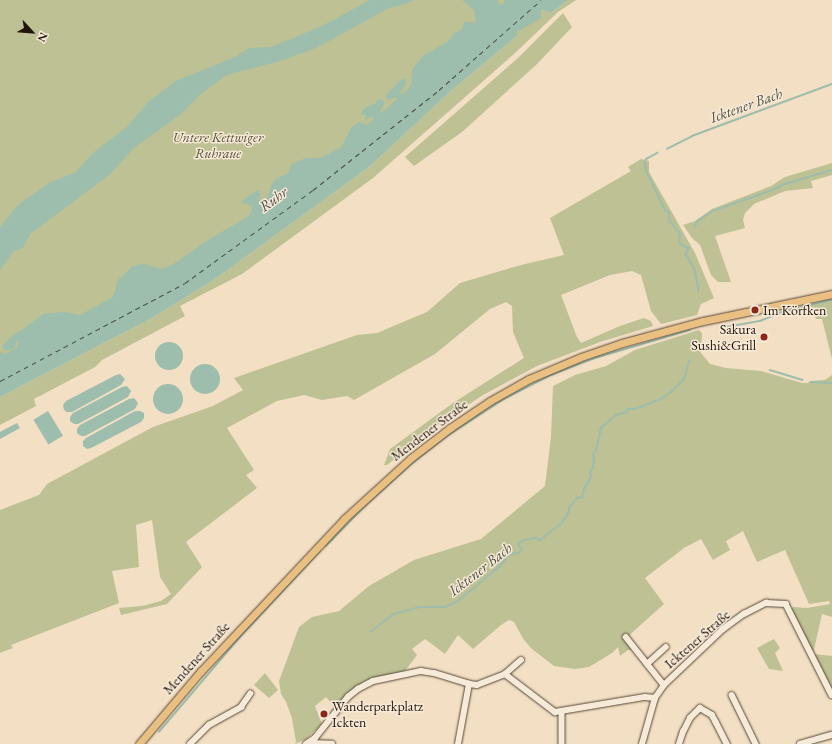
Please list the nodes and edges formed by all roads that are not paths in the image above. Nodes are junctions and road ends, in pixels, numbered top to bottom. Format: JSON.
{"nodes":[{"id":1,"x":832,"y":294,"type":"edge"},
{"id":2,"x":626,"y":637,"type":"dead end"},
{"id":3,"x":666,"y":647,"type":"dead end"},
{"id":4,"x":521,"y":660,"type":"dead end"},
{"id":5,"x":647,"y":664,"type":"junction"},
{"id":6,"x":505,"y":674,"type":"junction"},
{"id":7,"x":469,"y":684,"type":"junction"},
{"id":8,"x":664,"y":685,"type":"junction"},
{"id":9,"x":250,"y":694,"type":"dead end"},
{"id":10,"x":732,"y":694,"type":"dead end"},
{"id":11,"x":832,"y":695,"type":"edge"},
{"id":12,"x":655,"y":698,"type":"junction"},
{"id":13,"x":562,"y":712,"type":"junction"},
{"id":14,"x":832,"y":735,"type":"edge"},
{"id":15,"x":308,"y":743,"type":"edge"},
{"id":16,"x":139,"y":744,"type":"edge"},
{"id":17,"x":190,"y":744,"type":"edge"},
{"id":18,"x":332,"y":744,"type":"edge"},
{"id":19,"x":458,"y":744,"type":"edge"},
{"id":20,"x":562,"y":744,"type":"edge"},
{"id":21,"x":642,"y":744,"type":"edge"},
{"id":22,"x":679,"y":744,"type":"edge"},
{"id":23,"x":727,"y":744,"type":"edge"},
{"id":24,"x":756,"y":744,"type":"edge"},
{"id":25,"x":800,"y":744,"type":"edge"}],
"edges":[{"from":1,"to":16,"type":"main road","name":"Mendener Straße"},
{"from":2,"to":5,"type":"street","name":"Icktener Straße"},
{"from":3,"to":5,"type":"street","name":"Icktener Straße"},
{"from":4,"to":6,"type":"street"},
{"from":5,"to":8,"type":"street","name":"Icktener Straße"},
{"from":6,"to":7,"type":"street"},
{"from":6,"to":13,"type":"street"},
{"from":7,"to":15,"type":"street"},
{"from":7,"to":19,"type":"street"},
{"from":8,"to":11,"type":"street","name":"Icktener Straße"},
{"from":8,"to":12,"type":"street","name":"Icktener Straße"},
{"from":9,"to":17,"type":"street"},
{"from":10,"to":24,"type":"street"},
{"from":12,"to":13,"type":"street"},
{"from":12,"to":21,"type":"street","name":"Icktener Straße"},
{"from":13,"to":20,"type":"street"},
{"from":14,"to":25,"type":"street"},
{"from":15,"to":18,"type":"street"},
{"from":22,"to":23,"type":"street"}]}
